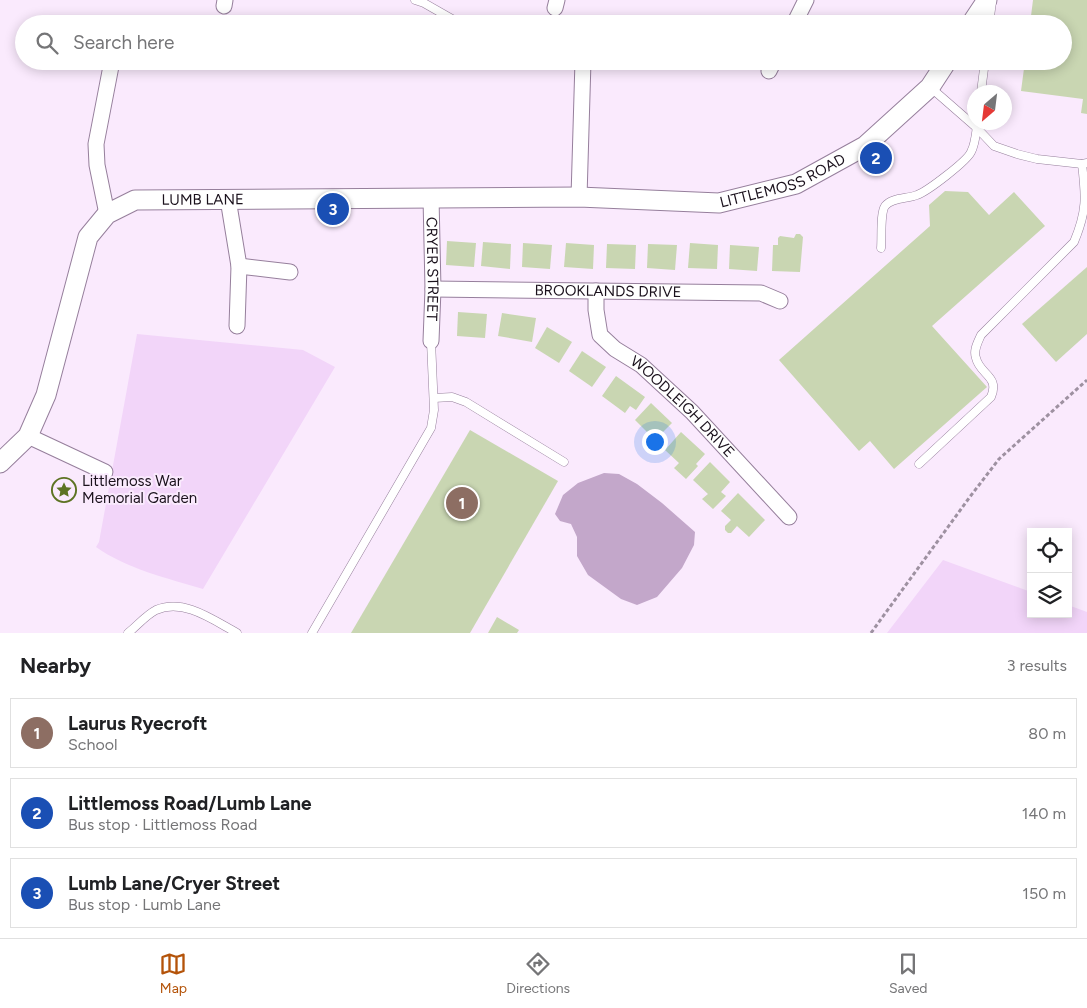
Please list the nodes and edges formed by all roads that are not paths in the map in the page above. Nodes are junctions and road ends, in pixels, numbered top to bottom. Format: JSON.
{"nodes":[{"id":1,"x":415,"y":0,"type":"edge"},
{"id":2,"x":806,"y":0,"type":"edge"},
{"id":3,"x":987,"y":0,"type":"edge"},
{"id":4,"x":992,"y":0,"type":"edge"},
{"id":5,"x":445,"y":15,"type":"edge"},
{"id":6,"x":798,"y":15,"type":"edge"},
{"id":7,"x":977,"y":15,"type":"edge"},
{"id":8,"x":990,"y":15,"type":"edge"},
{"id":9,"x":110,"y":70,"type":"edge"},
{"id":10,"x":583,"y":70,"type":"edge"},
{"id":11,"x":940,"y":70,"type":"edge"},
{"id":12,"x":984,"y":70,"type":"edge"},
{"id":13,"x":982,"y":85,"type":"edge"},
{"id":14,"x":930,"y":87,"type":"junction"},
{"id":15,"x":967,"y":117,"type":"edge"},
{"id":16,"x":976,"y":130,"type":"edge"},
{"id":17,"x":981,"y":130,"type":"edge"},
{"id":18,"x":1084,"y":163,"type":"edge"},
{"id":19,"x":431,"y":197,"type":"junction"},
{"id":20,"x":579,"y":197,"type":"junction"},
{"id":21,"x":228,"y":199,"type":"junction"},
{"id":22,"x":107,"y":214,"type":"junction"},
{"id":23,"x":881,"y":248,"type":"dead end"},
{"id":24,"x":239,"y":266,"type":"junction"},
{"id":25,"x":290,"y":272,"type":"dead end"},
{"id":26,"x":433,"y":289,"type":"junction"},
{"id":27,"x":596,"y":291,"type":"junction"},
{"id":28,"x":780,"y":301,"type":"dead end"},
{"id":29,"x":237,"y":326,"type":"dead end"},
{"id":30,"x":431,"y":341,"type":"joint"},
{"id":31,"x":434,"y":398,"type":"junction"},
{"id":32,"x":28,"y":436,"type":"junction"},
{"id":33,"x":564,"y":462,"type":"dead end"},
{"id":34,"x":0,"y":463,"type":"edge"},
{"id":35,"x":919,"y":464,"type":"dead end"},
{"id":36,"x":105,"y":472,"type":"dead end"},
{"id":37,"x":789,"y":517,"type":"dead end"},
{"id":38,"x":128,"y":633,"type":"edge"},
{"id":39,"x":236,"y":633,"type":"edge"},
{"id":40,"x":312,"y":633,"type":"edge"}],
"edges":[{"from":1,"to":5,"type":"lane"},
{"from":2,"to":6,"type":"street"},
{"from":3,"to":7,"type":"street"},
{"from":4,"to":8,"type":"lane"},
{"from":9,"to":22,"type":"street"},
{"from":10,"to":20,"type":"street"},
{"from":11,"to":14,"type":"street","name":"LITTLEMOSS ROAD"},
{"from":12,"to":13,"type":"lane"},
{"from":14,"to":15,"type":"lane"},
{"from":14,"to":20,"type":"street","name":"LITTLEMOSS ROAD"},
{"from":16,"to":23,"type":"lane"},
{"from":17,"to":18,"type":"lane"},
{"from":18,"to":35,"type":"lane"},
{"from":19,"to":20,"type":"street","name":"LUMB LANE"},
{"from":19,"to":21,"type":"street","name":"LUMB LANE"},
{"from":19,"to":26,"type":"street","name":"CRYER STREET"},
{"from":21,"to":22,"type":"street","name":"LUMB LANE"},
{"from":21,"to":24,"type":"street"},
{"from":22,"to":32,"type":"street","name":"LUMB LANE"},
{"from":24,"to":25,"type":"street"},
{"from":24,"to":29,"type":"street"},
{"from":26,"to":27,"type":"street","name":"BROOKLANDS DRIVE"},
{"from":26,"to":30,"type":"street","name":"CRYER STREET"},
{"from":27,"to":28,"type":"street","name":"BROOKLANDS DRIVE"},
{"from":27,"to":37,"type":"street","name":"WOODLEIGH DRIVE"},
{"from":30,"to":31,"type":"lane"},
{"from":31,"to":33,"type":"lane"},
{"from":31,"to":40,"type":"lane"},
{"from":32,"to":34,"type":"street","name":"LUMB LANE"},
{"from":32,"to":36,"type":"street"},
{"from":38,"to":39,"type":"lane"}]}
